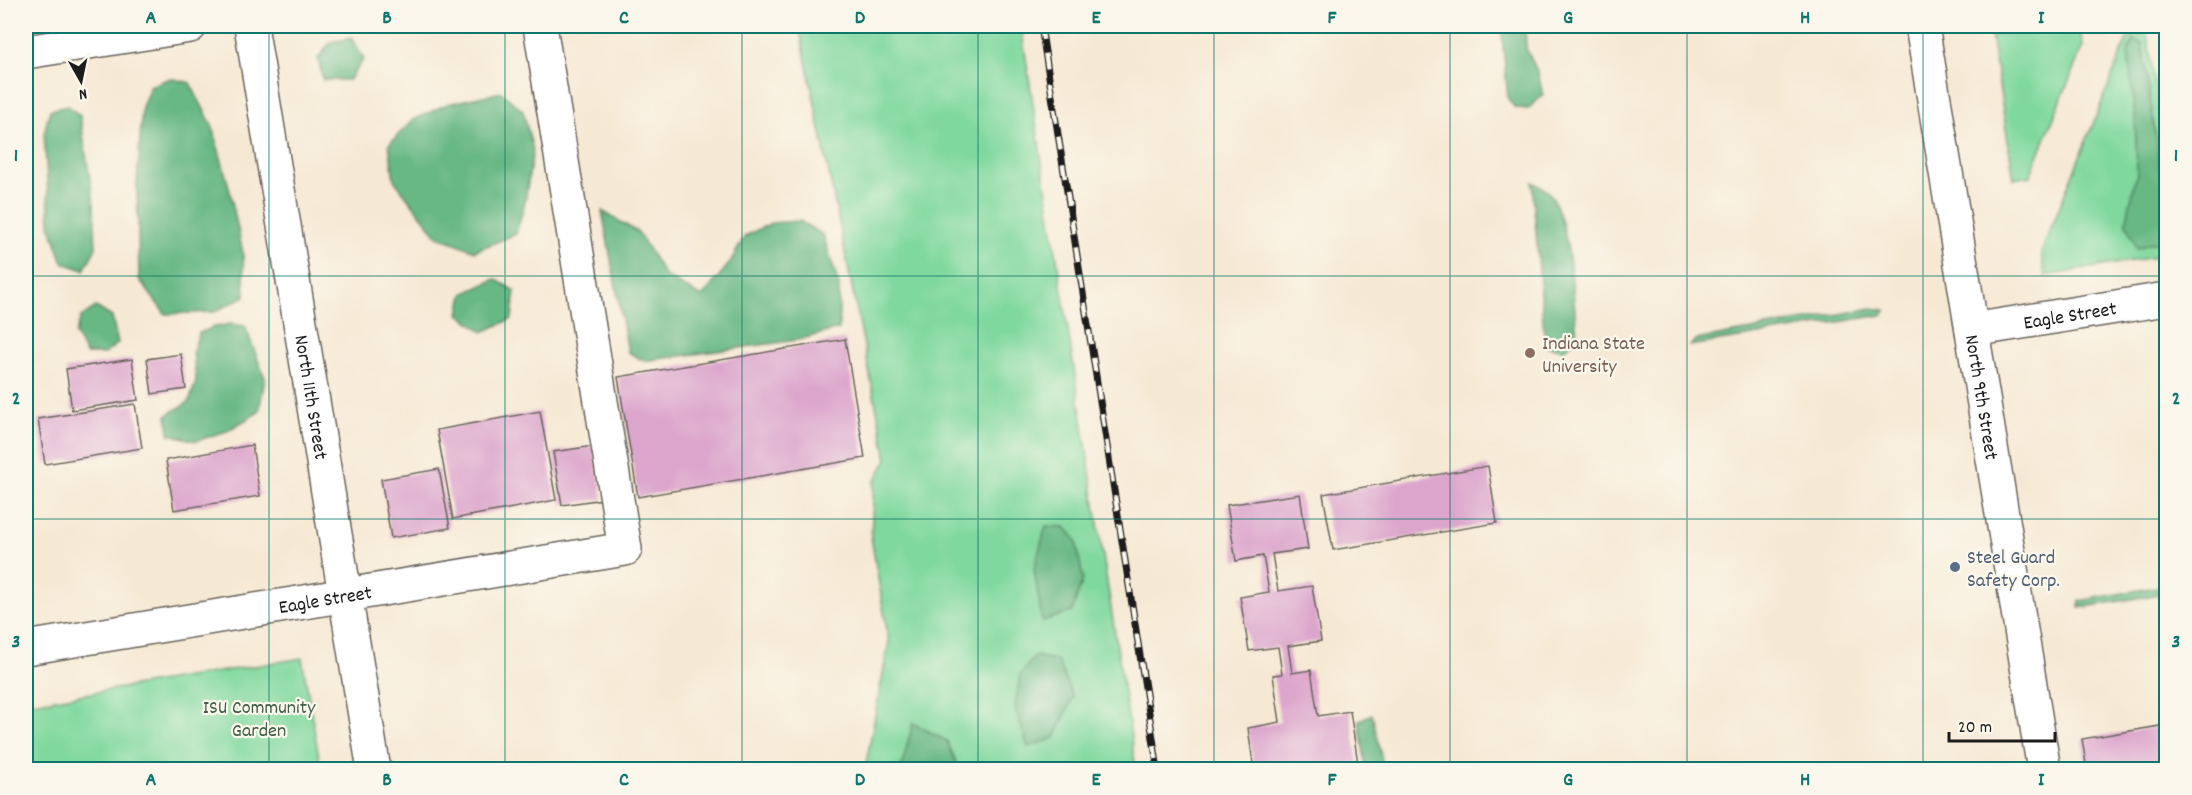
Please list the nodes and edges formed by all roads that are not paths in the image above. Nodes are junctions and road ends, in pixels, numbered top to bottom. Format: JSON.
{"nodes":[{"id":1,"x":190,"y":26,"type":"edge"},
{"id":2,"x":251,"y":26,"type":"edge"},
{"id":3,"x":540,"y":26,"type":"edge"},
{"id":4,"x":1922,"y":26,"type":"edge"},
{"id":5,"x":26,"y":52,"type":"edge"},
{"id":6,"x":2166,"y":299,"type":"edge"},
{"id":7,"x":1972,"y":330,"type":"junction"},
{"id":8,"x":345,"y":596,"type":"junction"},
{"id":9,"x":26,"y":648,"type":"edge"},
{"id":10,"x":374,"y":770,"type":"edge"},
{"id":11,"x":2044,"y":770,"type":"edge"}],
"edges":[{"from":1,"to":5,"type":"street"},
{"from":2,"to":8,"type":"street","name":"North 11th Street"},
{"from":3,"to":8,"type":"street","name":"Eagle Street"},
{"from":4,"to":7,"type":"street","name":"North 9th Street"},
{"from":6,"to":7,"type":"street","name":"Eagle Street"},
{"from":7,"to":11,"type":"street","name":"North 9th Street"},
{"from":8,"to":9,"type":"street","name":"Eagle Street"},
{"from":8,"to":10,"type":"street","name":"North 11th Street"}]}
